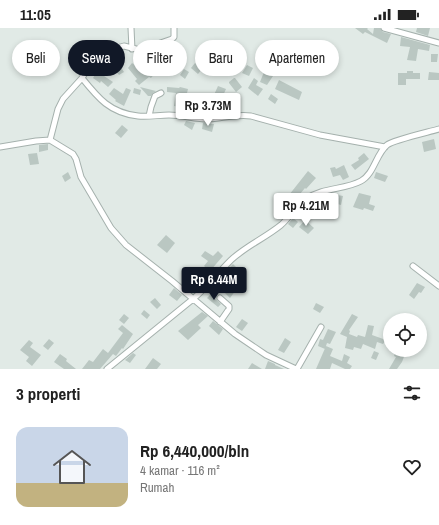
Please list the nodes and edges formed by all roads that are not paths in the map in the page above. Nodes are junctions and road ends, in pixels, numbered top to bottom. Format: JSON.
{"nodes":[{"id":1,"x":131,"y":28,"type":"edge"},
{"id":2,"x":174,"y":28,"type":"edge"},
{"id":3,"x":384,"y":28,"type":"edge"},
{"id":4,"x":439,"y":43,"type":"edge"},
{"id":5,"x":132,"y":49,"type":"junction"},
{"id":6,"x":82,"y":78,"type":"junction"},
{"id":7,"x":162,"y":93,"type":"dead end"},
{"id":8,"x":149,"y":116,"type":"junction"},
{"id":9,"x":439,"y":129,"type":"edge"},
{"id":10,"x":50,"y":140,"type":"junction"},
{"id":11,"x":0,"y":147,"type":"edge"},
{"id":12,"x":385,"y":147,"type":"junction"},
{"id":13,"x":413,"y":266,"type":"dead end"},
{"id":14,"x":439,"y":286,"type":"edge"},
{"id":15,"x":220,"y":298,"type":"dead end"},
{"id":16,"x":193,"y":299,"type":"junction"},
{"id":17,"x":220,"y":322,"type":"junction"},
{"id":18,"x":320,"y":327,"type":"dead end"},
{"id":19,"x":107,"y":369,"type":"edge"},
{"id":20,"x":295,"y":369,"type":"edge"}],
"edges":[{"from":1,"to":5,"type":"street"},
{"from":2,"to":5,"type":"street"},
{"from":3,"to":4,"type":"street"},
{"from":5,"to":6,"type":"street"},
{"from":6,"to":8,"type":"street"},
{"from":6,"to":10,"type":"street"},
{"from":7,"to":8,"type":"street"},
{"from":8,"to":12,"type":"street"},
{"from":9,"to":12,"type":"street"},
{"from":10,"to":11,"type":"street"},
{"from":10,"to":16,"type":"street"},
{"from":12,"to":16,"type":"street"},
{"from":13,"to":14,"type":"street"},
{"from":15,"to":17,"type":"street"},
{"from":16,"to":17,"type":"street"},
{"from":16,"to":19,"type":"street"},
{"from":17,"to":20,"type":"street"},
{"from":18,"to":20,"type":"street"}]}
